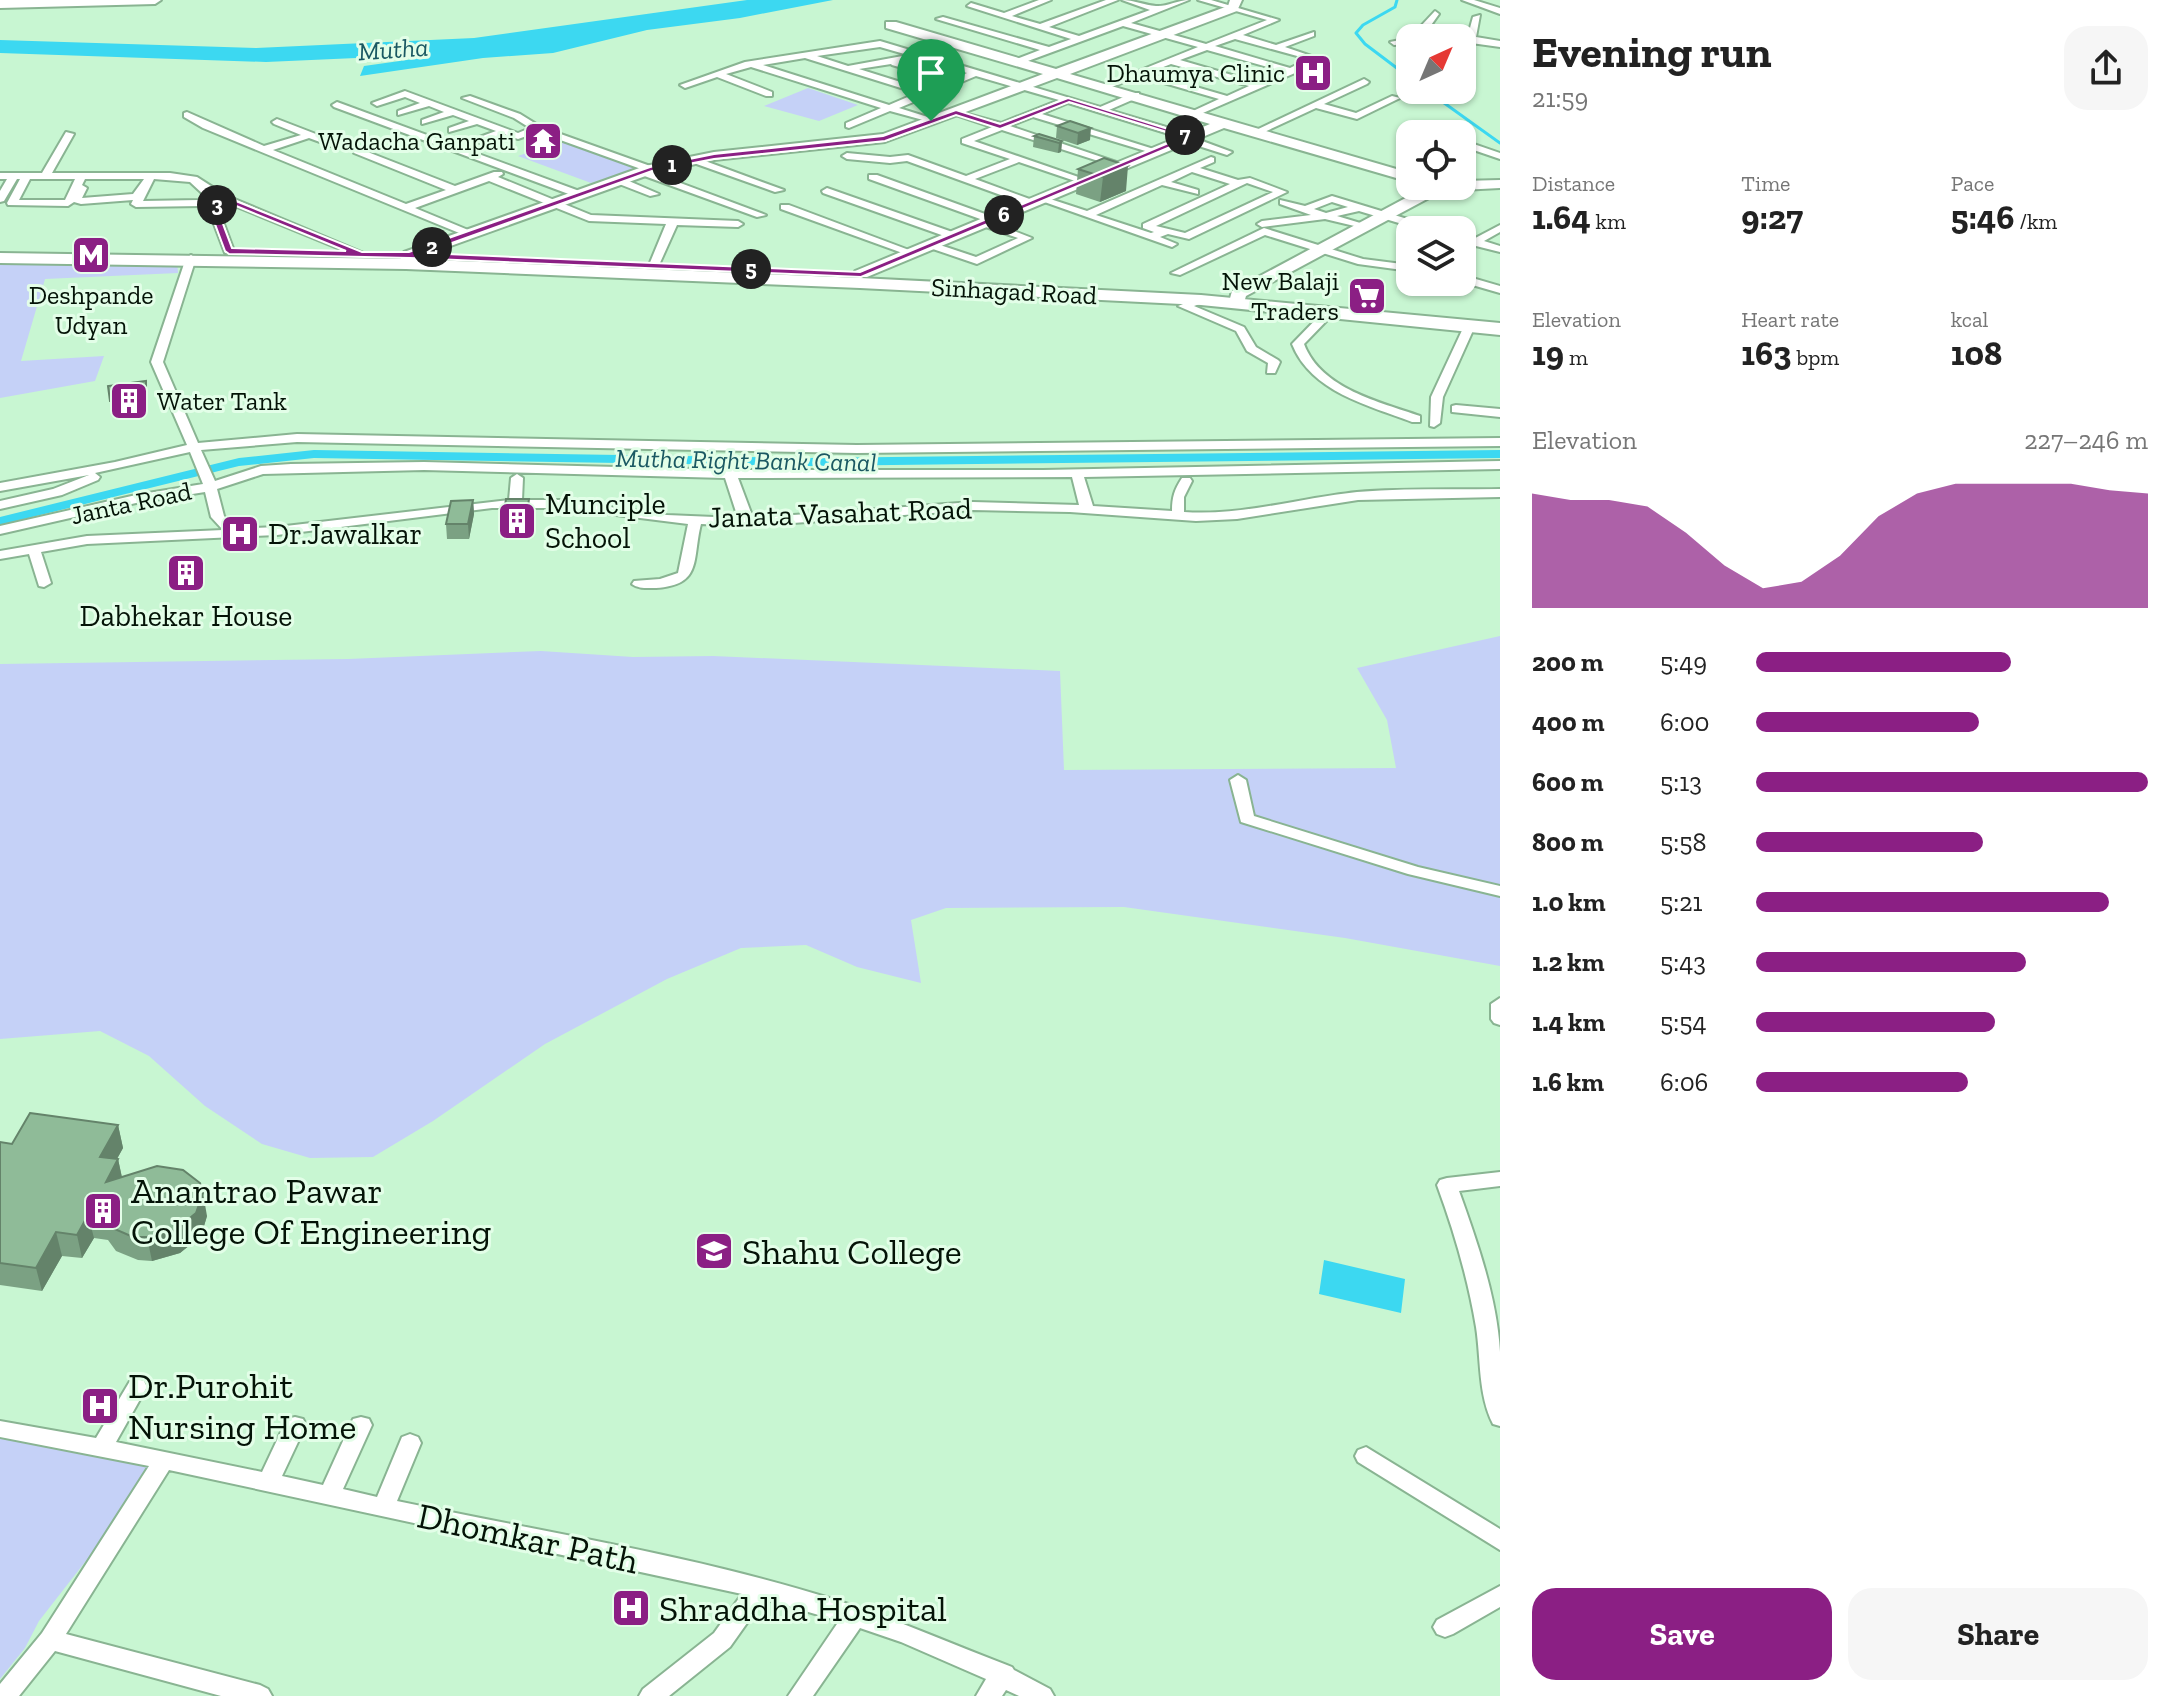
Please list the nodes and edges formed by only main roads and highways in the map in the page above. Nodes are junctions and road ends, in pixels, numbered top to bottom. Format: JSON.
{"nodes":[{"id":1,"x":0,"y":249,"type":"edge"},
{"id":2,"x":0,"y":258,"type":"edge"},
{"id":3,"x":408,"y":259,"type":"junction"},
{"id":4,"x":1237,"y":298,"type":"junction"},
{"id":5,"x":1500,"y":320,"type":"edge"},
{"id":6,"x":1500,"y":329,"type":"edge"}],
"edges":[{"from":1,"to":3,"type":"main road","name":"Sinhagad Road"},
{"from":2,"to":3,"type":"main road","name":"Sinhagad Road"},
{"from":3,"to":4,"type":"main road","name":"Sinhagad Road"},
{"from":3,"to":4,"type":"main road","name":"Sinhagad Road"},
{"from":4,"to":5,"type":"main road","name":"Sinhagad Road"},
{"from":4,"to":6,"type":"main road","name":"Sinhagad Road"}]}
